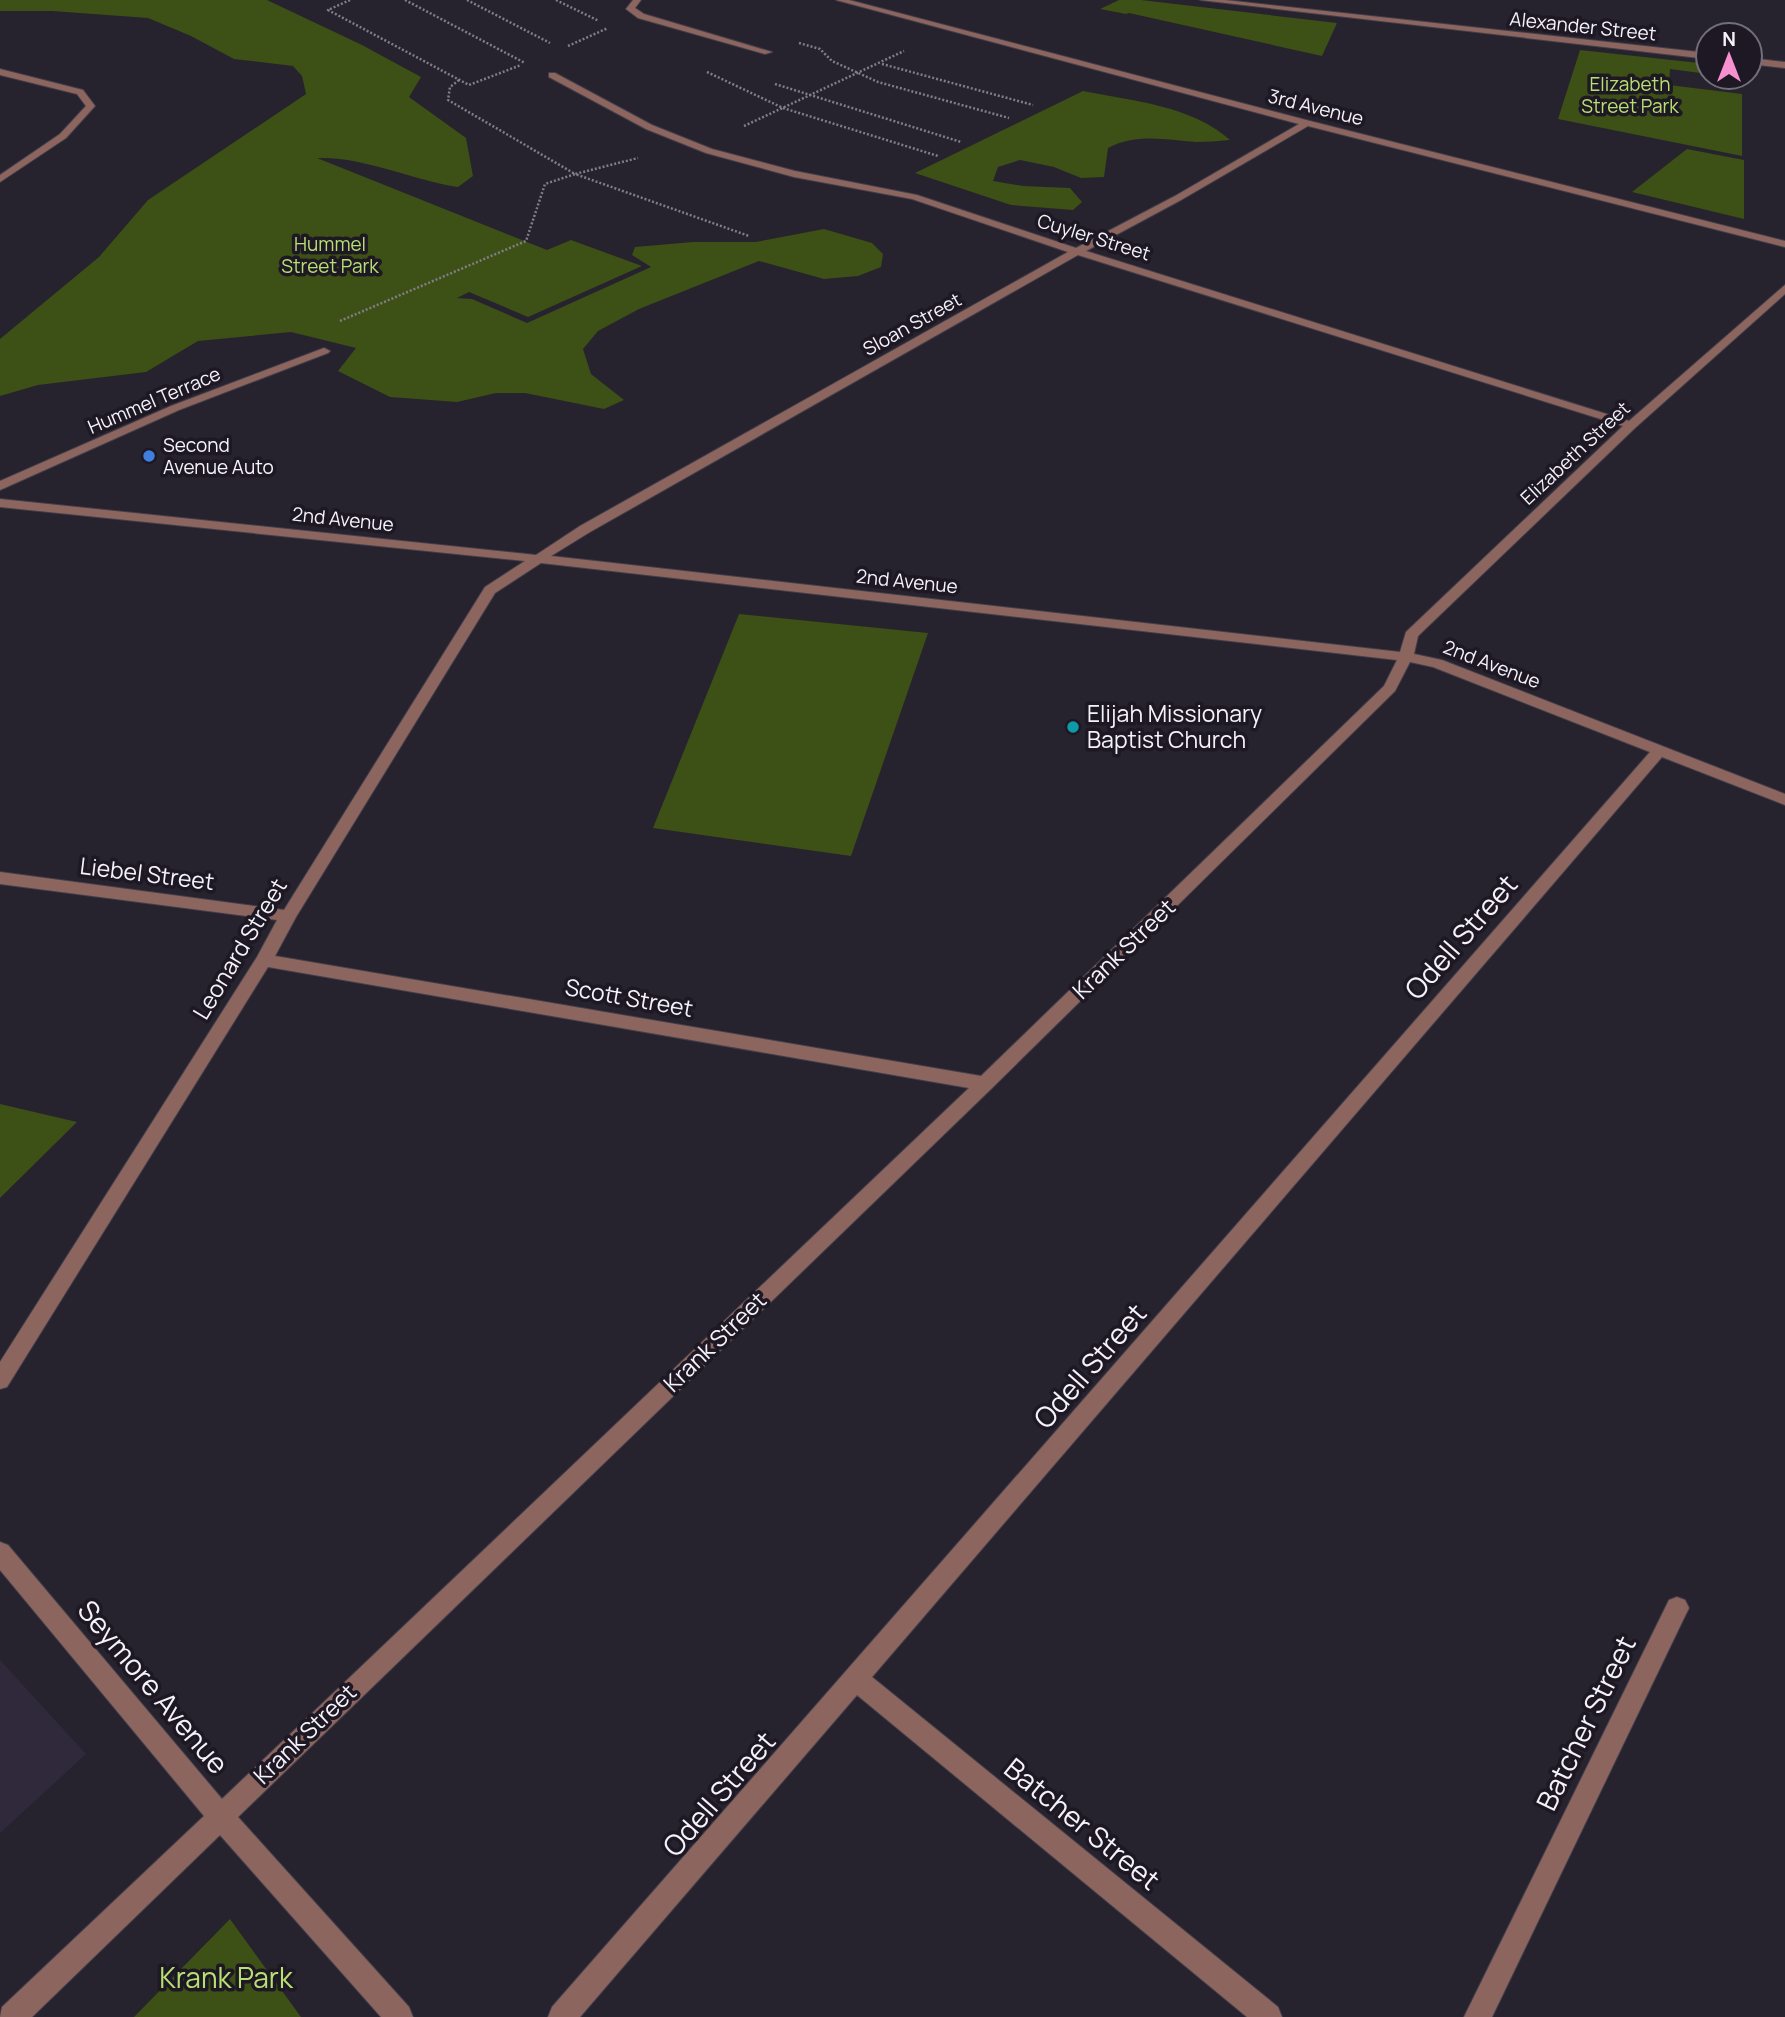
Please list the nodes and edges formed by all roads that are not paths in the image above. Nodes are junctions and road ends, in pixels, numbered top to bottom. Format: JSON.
{"nodes":[{"id":1,"x":636,"y":0,"type":"edge"},
{"id":2,"x":840,"y":0,"type":"edge"},
{"id":3,"x":1204,"y":0,"type":"edge"},
{"id":4,"x":768,"y":52,"type":"road end"},
{"id":5,"x":1694,"y":54,"type":"edge"},
{"id":6,"x":1764,"y":63,"type":"edge"},
{"id":7,"x":1785,"y":65,"type":"edge"},
{"id":8,"x":0,"y":72,"type":"edge"},
{"id":9,"x":552,"y":75,"type":"dead end"},
{"id":10,"x":1307,"y":123,"type":"junction"},
{"id":11,"x":0,"y":178,"type":"edge"},
{"id":12,"x":1785,"y":244,"type":"edge"},
{"id":13,"x":1078,"y":251,"type":"junction"},
{"id":14,"x":1785,"y":288,"type":"edge"},
{"id":15,"x":324,"y":351,"type":"road end"},
{"id":16,"x":1631,"y":425,"type":"junction"},
{"id":17,"x":0,"y":486,"type":"edge"},
{"id":18,"x":0,"y":503,"type":"edge"},
{"id":19,"x":536,"y":559,"type":"junction"},
{"id":20,"x":1406,"y":657,"type":"junction"},
{"id":21,"x":1660,"y":751,"type":"junction"},
{"id":22,"x":1785,"y":800,"type":"edge"},
{"id":23,"x":0,"y":878,"type":"edge"},
{"id":24,"x":288,"y":916,"type":"junction"},
{"id":25,"x":264,"y":960,"type":"junction"},
{"id":26,"x":985,"y":1084,"type":"junction"},
{"id":27,"x":0,"y":1380,"type":"edge"},
{"id":28,"x":0,"y":1553,"type":"edge"},
{"id":29,"x":1677,"y":1608,"type":"dead end"},
{"id":30,"x":856,"y":1679,"type":"junction"},
{"id":31,"x":219,"y":1815,"type":"junction"},
{"id":32,"x":12,"y":2017,"type":"edge"},
{"id":33,"x":399,"y":2017,"type":"edge"},
{"id":34,"x":562,"y":2017,"type":"edge"},
{"id":35,"x":1268,"y":2017,"type":"edge"},
{"id":36,"x":1478,"y":2017,"type":"edge"}],
"edges":[{"from":1,"to":4,"type":"street"},
{"from":2,"to":10,"type":"street","name":"3rd Avenue"},
{"from":3,"to":5,"type":"street","name":"Alexander Street"},
{"from":6,"to":7,"type":"street"},
{"from":8,"to":11,"type":"street"},
{"from":9,"to":13,"type":"street","name":"Cuyler Street"},
{"from":10,"to":12,"type":"street","name":"3rd Avenue"},
{"from":10,"to":13,"type":"street","name":"Sloan Street"},
{"from":13,"to":16,"type":"street","name":"Cuyler Street"},
{"from":13,"to":19,"type":"street","name":"Sloan Street"},
{"from":14,"to":16,"type":"street","name":"Elizabeth Street"},
{"from":15,"to":17,"type":"street","name":"Hummel Terrace"},
{"from":16,"to":20,"type":"street","name":"Elizabeth Street"},
{"from":18,"to":19,"type":"street","name":"2nd Avenue"},
{"from":19,"to":20,"type":"street","name":"2nd Avenue"},
{"from":19,"to":24,"type":"street","name":"Leonard Street"},
{"from":20,"to":21,"type":"street","name":"2nd Avenue"},
{"from":20,"to":26,"type":"street","name":"Krank Street"},
{"from":21,"to":22,"type":"street","name":"2nd Avenue"},
{"from":21,"to":30,"type":"street","name":"Odell Street"},
{"from":23,"to":24,"type":"street","name":"Liebel Street"},
{"from":24,"to":25,"type":"street","name":"Leonard Street"},
{"from":25,"to":26,"type":"street","name":"Scott Street"},
{"from":25,"to":27,"type":"street","name":"Leonard Street"},
{"from":26,"to":31,"type":"street","name":"Krank Street"},
{"from":28,"to":31,"type":"street","name":"Seymore Avenue"},
{"from":29,"to":36,"type":"street","name":"Batcher Street"},
{"from":30,"to":34,"type":"street","name":"Odell Street"},
{"from":30,"to":35,"type":"street","name":"Batcher Street"},
{"from":31,"to":32,"type":"street","name":"Krank Street"},
{"from":31,"to":33,"type":"street","name":"Seymore Avenue"}]}
